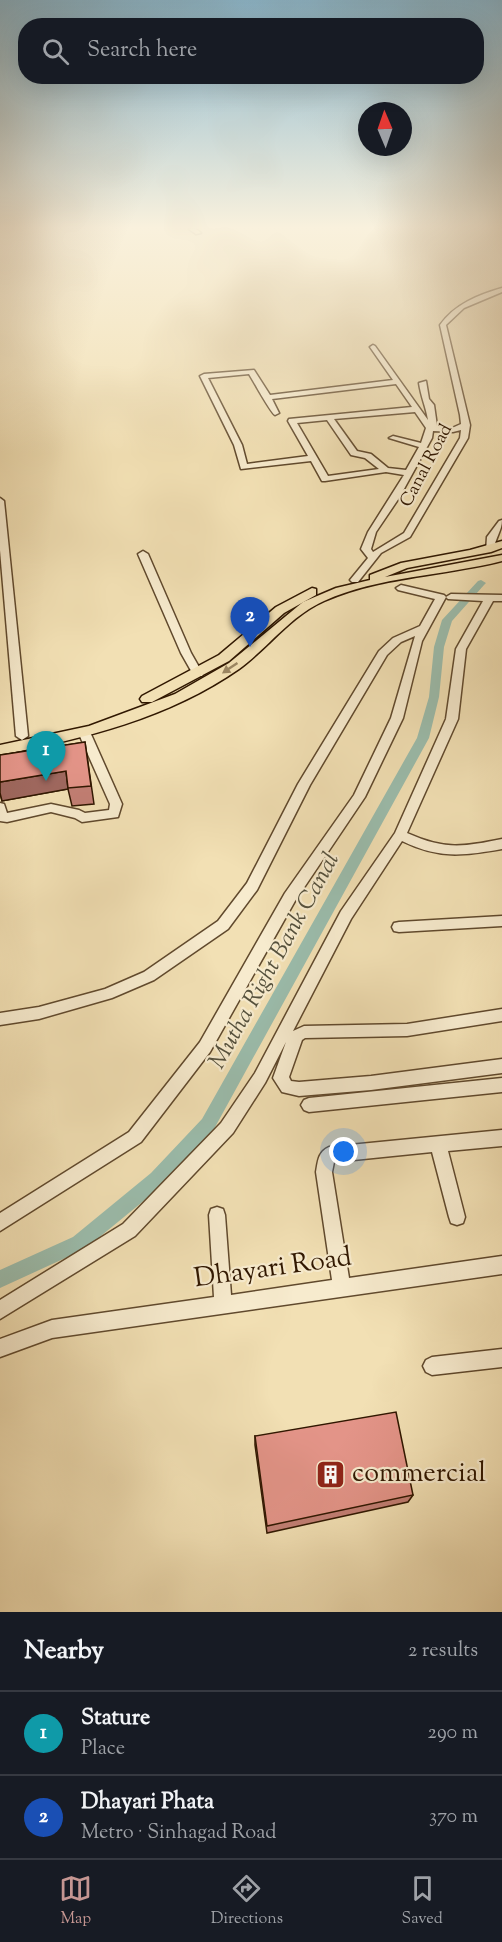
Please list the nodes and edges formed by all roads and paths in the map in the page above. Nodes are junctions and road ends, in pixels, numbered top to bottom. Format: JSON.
{"nodes":[{"id":1,"x":469,"y":304,"type":"edge"},
{"id":2,"x":373,"y":347,"type":"dead end"},
{"id":3,"x":396,"y":382,"type":"junction"},
{"id":4,"x":423,"y":383,"type":"dead end"},
{"id":5,"x":268,"y":397,"type":"junction"},
{"id":6,"x":418,"y":409,"type":"junction"},
{"id":7,"x":275,"y":413,"type":"dead end"},
{"id":8,"x":329,"y":417,"type":"junction"},
{"id":9,"x":466,"y":425,"type":"junction"},
{"id":10,"x":430,"y":428,"type":"junction"},
{"id":11,"x":393,"y":438,"type":"dead end"},
{"id":12,"x":423,"y":446,"type":"junction"},
{"id":13,"x":313,"y":459,"type":"junction"},
{"id":14,"x":386,"y":470,"type":"junction"},
{"id":15,"x":408,"y":474,"type":"junction"},
{"id":16,"x":0,"y":501,"type":"edge"},
{"id":17,"x":502,"y":523,"type":"edge"},
{"id":18,"x":2,"y":537,"type":"edge"},
{"id":19,"x":502,"y":544,"type":"edge"},
{"id":20,"x":489,"y":549,"type":"junction"},
{"id":21,"x":502,"y":552,"type":"edge"},
{"id":22,"x":143,"y":554,"type":"dead end"},
{"id":23,"x":502,"y":558,"type":"edge"},
{"id":24,"x":370,"y":560,"type":"junction"},
{"id":25,"x":502,"y":565,"type":"edge"},
{"id":26,"x":374,"y":577,"type":"junction"},
{"id":27,"x":355,"y":580,"type":"junction"},
{"id":28,"x":401,"y":588,"type":"junction"},
{"id":29,"x":446,"y":597,"type":"junction"},
{"id":30,"x":502,"y":598,"type":"edge"},
{"id":31,"x":489,"y":599,"type":"junction"},
{"id":32,"x":286,"y":620,"type":"junction"},
{"id":33,"x":424,"y":628,"type":"junction"},
{"id":34,"x":198,"y":674,"type":"junction"},
{"id":35,"x":21,"y":736,"type":"junction"},
{"id":36,"x":86,"y":737,"type":"junction"},
{"id":37,"x":0,"y":740,"type":"edge"},
{"id":38,"x":0,"y":750,"type":"edge"},
{"id":39,"x":0,"y":763,"type":"edge"},
{"id":40,"x":0,"y":807,"type":"edge"},
{"id":41,"x":400,"y":835,"type":"junction"},
{"id":42,"x":502,"y":844,"type":"edge"},
{"id":43,"x":502,"y":921,"type":"edge"},
{"id":44,"x":399,"y":927,"type":"dead end"},
{"id":45,"x":502,"y":1015,"type":"edge"},
{"id":46,"x":0,"y":1019,"type":"edge"},
{"id":47,"x":502,"y":1066,"type":"edge"},
{"id":48,"x":502,"y":1085,"type":"edge"},
{"id":49,"x":309,"y":1105,"type":"dead end"},
{"id":50,"x":502,"y":1138,"type":"edge"},
{"id":51,"x":438,"y":1143,"type":"junction"},
{"id":52,"x":217,"y":1215,"type":"dead end"},
{"id":53,"x":457,"y":1217,"type":"dead end"},
{"id":54,"x":0,"y":1223,"type":"edge"},
{"id":55,"x":502,"y":1265,"type":"edge"},
{"id":56,"x":342,"y":1286,"type":"junction"},
{"id":57,"x":224,"y":1304,"type":"junction"},
{"id":58,"x":0,"y":1310,"type":"edge"},
{"id":59,"x":0,"y":1348,"type":"edge"},
{"id":60,"x":502,"y":1358,"type":"edge"},
{"id":61,"x":432,"y":1366,"type":"dead end"}],
"edges":[{"from":1,"to":9,"type":"street","name":"Canal Road"},
{"from":2,"to":3,"type":"street"},
{"from":3,"to":5,"type":"street"},
{"from":3,"to":6,"type":"street"},
{"from":4,"to":10,"type":"street"},
{"from":5,"to":7,"type":"street"},
{"from":5,"to":13,"type":"street"},
{"from":6,"to":8,"type":"street"},
{"from":6,"to":10,"type":"street"},
{"from":8,"to":13,"type":"street"},
{"from":8,"to":14,"type":"street"},
{"from":9,"to":10,"type":"street"},
{"from":9,"to":24,"type":"street","name":"Canal Road"},
{"from":10,"to":12,"type":"street"},
{"from":11,"to":12,"type":"street"},
{"from":12,"to":15,"type":"street"},
{"from":13,"to":14,"type":"street"},
{"from":14,"to":15,"type":"street"},
{"from":15,"to":24,"type":"street"},
{"from":16,"to":18,"type":"street"},
{"from":17,"to":20,"type":"street"},
{"from":18,"to":35,"type":"street"},
{"from":19,"to":20,"type":"main road"},
{"from":20,"to":26,"type":"main road"},
{"from":21,"to":26,"type":"main road"},
{"from":22,"to":34,"type":"street"},
{"from":23,"to":32,"type":"main road"},
{"from":24,"to":27,"type":"street"},
{"from":25,"to":28,"type":"main road"},
{"from":26,"to":27,"type":"main road"},
{"from":27,"to":34,"type":"main road"},
{"from":28,"to":29,"type":"street"},
{"from":28,"to":32,"type":"main road"},
{"from":29,"to":31,"type":"street"},
{"from":29,"to":33,"type":"street"},
{"from":30,"to":31,"type":"street"},
{"from":31,"to":41,"type":"street"},
{"from":32,"to":36,"type":"main road","one_way":true},
{"from":33,"to":46,"type":"street"},
{"from":33,"to":54,"type":"street"},
{"from":34,"to":35,"type":"main road"},
{"from":35,"to":37,"type":"main road"},
{"from":36,"to":38,"type":"main road"},
{"from":36,"to":39,"type":"street"},
{"from":36,"to":40,"type":"street"},
{"from":41,"to":42,"type":"street"},
{"from":41,"to":58,"type":"street"},
{"from":43,"to":44,"type":"street"},
{"from":45,"to":47,"type":"street"},
{"from":48,"to":49,"type":"street"},
{"from":50,"to":51,"type":"street"},
{"from":51,"to":53,"type":"street"},
{"from":51,"to":56,"type":"street"},
{"from":52,"to":57,"type":"street"},
{"from":55,"to":56,"type":"street","name":"Dhayari Road"},
{"from":56,"to":57,"type":"street","name":"Dhayari Road"},
{"from":57,"to":59,"type":"street","name":"Dhayari Road"},
{"from":60,"to":61,"type":"street"}]}
